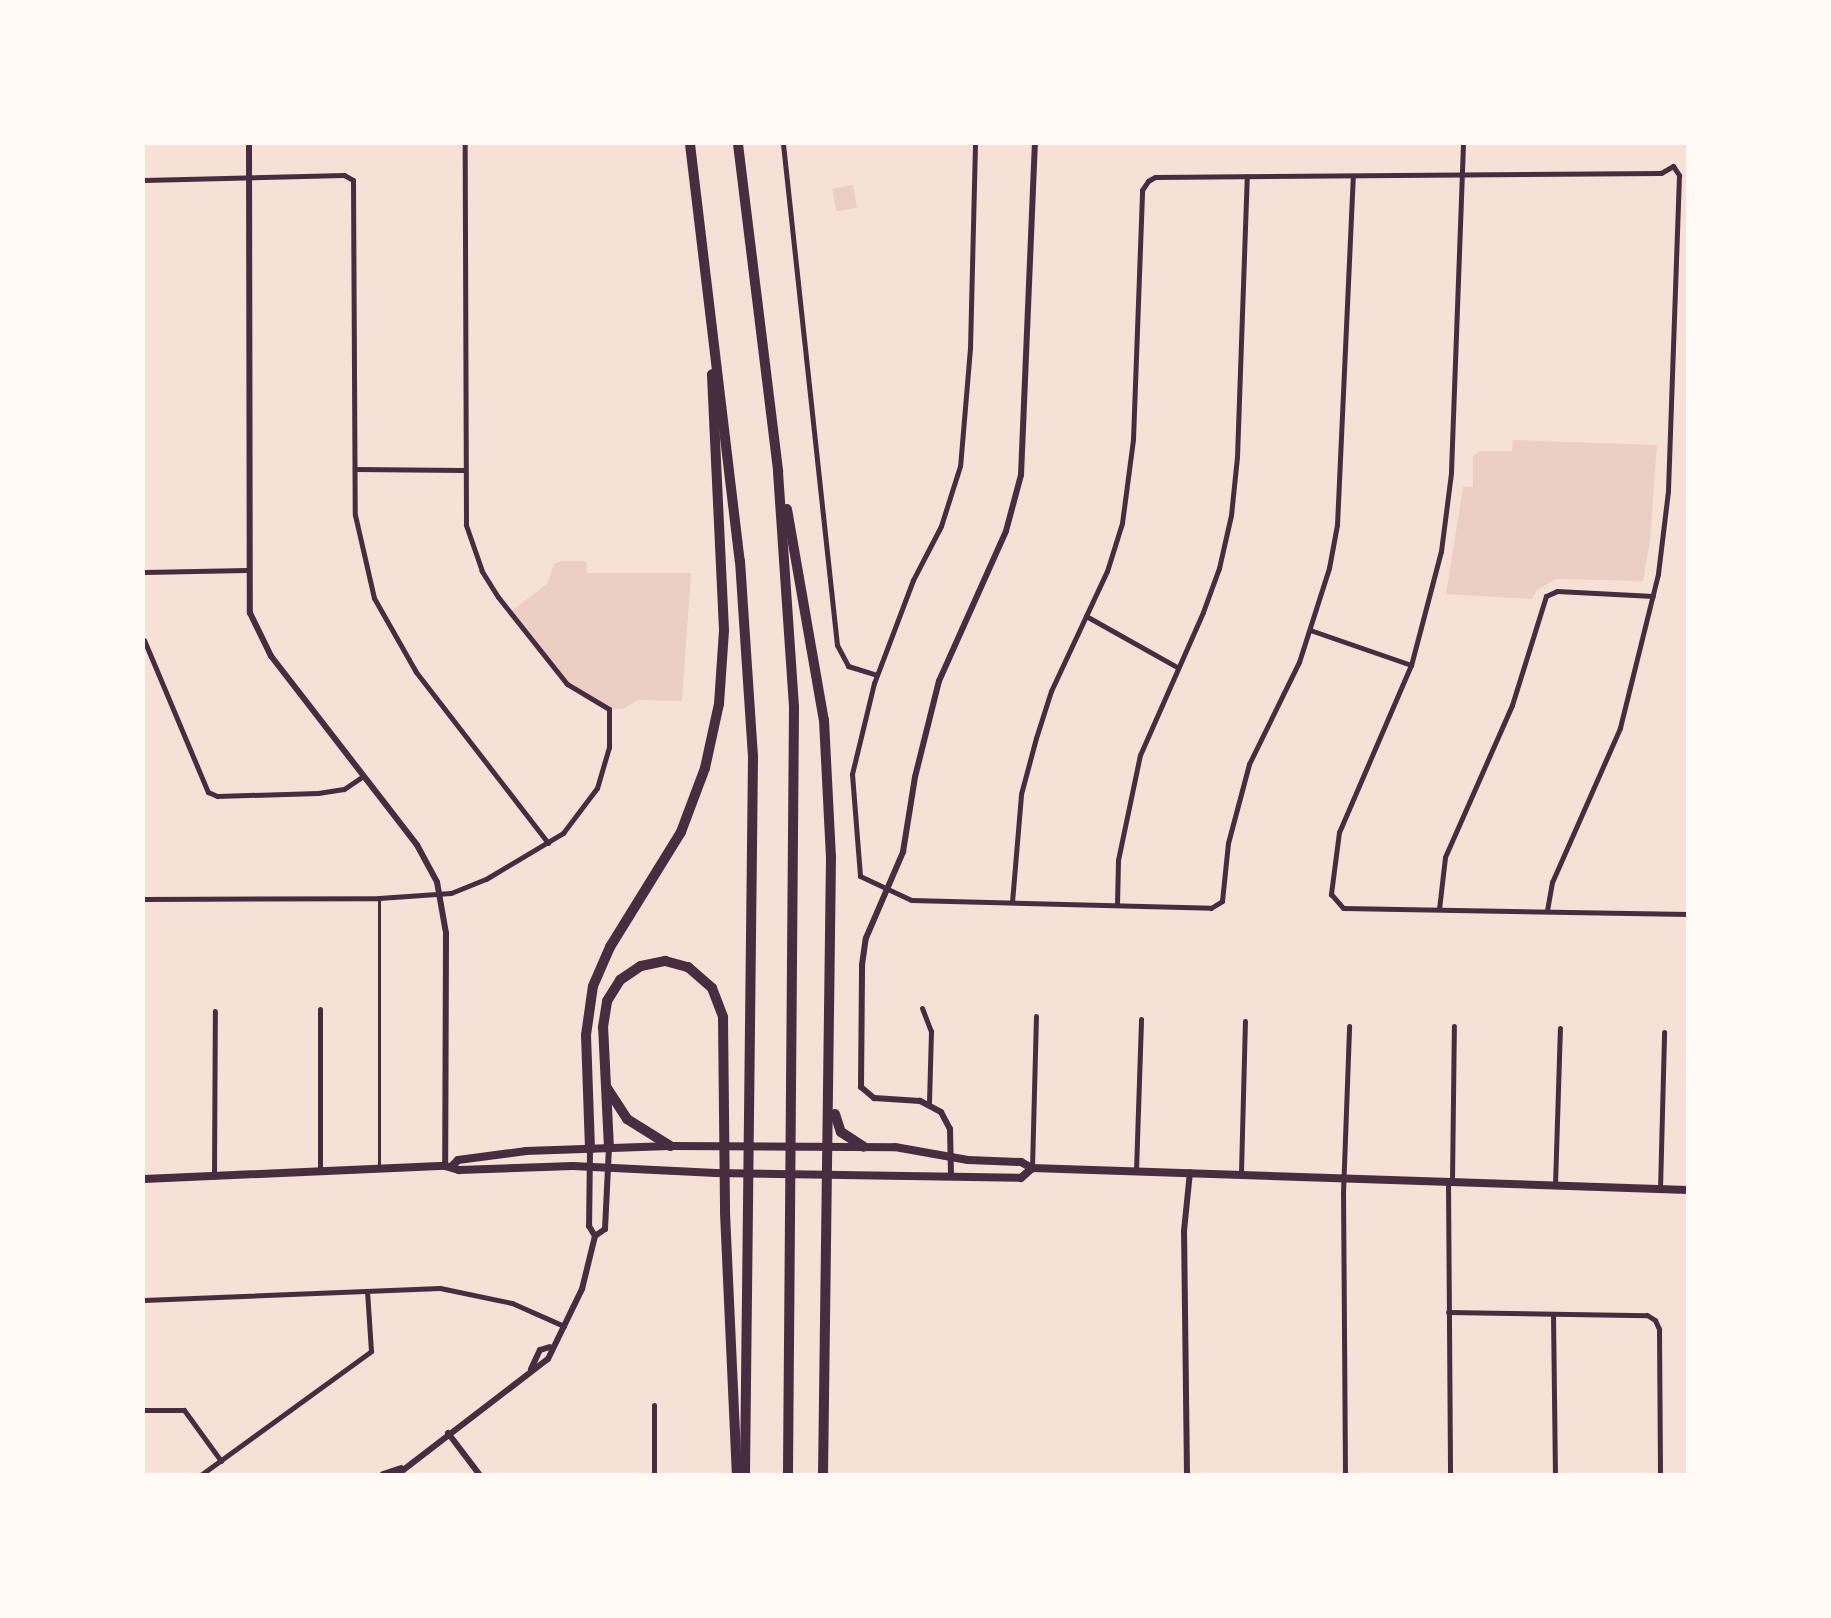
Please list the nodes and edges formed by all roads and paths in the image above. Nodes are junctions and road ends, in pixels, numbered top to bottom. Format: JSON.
{"nodes":[{"id":1,"x":249,"y":144,"type":"edge"},
{"id":2,"x":465,"y":144,"type":"edge"},
{"id":3,"x":690,"y":144,"type":"edge"},
{"id":4,"x":738,"y":144,"type":"edge"},
{"id":5,"x":783,"y":144,"type":"edge"},
{"id":6,"x":975,"y":144,"type":"edge"},
{"id":7,"x":1035,"y":144,"type":"edge"},
{"id":8,"x":1462,"y":144,"type":"edge"},
{"id":9,"x":1462,"y":174,"type":"junction"},
{"id":10,"x":1247,"y":176,"type":"junction"},
{"id":11,"x":1353,"y":176,"type":"junction"},
{"id":12,"x":249,"y":178,"type":"junction"},
{"id":13,"x":144,"y":180,"type":"edge"},
{"id":14,"x":709,"y":296,"type":"junction"},
{"id":15,"x":773,"y":427,"type":"junction"},
{"id":16,"x":355,"y":469,"type":"junction"},
{"id":17,"x":463,"y":470,"type":"junction"},
{"id":18,"x":247,"y":570,"type":"junction"},
{"id":19,"x":144,"y":572,"type":"edge"},
{"id":20,"x":1653,"y":596,"type":"junction"},
{"id":21,"x":1086,"y":617,"type":"junction"},
{"id":22,"x":1310,"y":629,"type":"junction"},
{"id":23,"x":144,"y":640,"type":"edge"},
{"id":24,"x":1411,"y":665,"type":"junction"},
{"id":25,"x":1177,"y":667,"type":"junction"},
{"id":26,"x":877,"y":675,"type":"junction"},
{"id":27,"x":363,"y":776,"type":"junction"},
{"id":28,"x":548,"y":843,"type":"junction"},
{"id":29,"x":886,"y":891,"type":"junction"},
{"id":30,"x":441,"y":895,"type":"junction"},
{"id":31,"x":379,"y":898,"type":"junction"},
{"id":32,"x":144,"y":899,"type":"edge"},
{"id":33,"x":1012,"y":902,"type":"junction"},
{"id":34,"x":1117,"y":905,"type":"junction"},
{"id":35,"x":1439,"y":909,"type":"junction"},
{"id":36,"x":1547,"y":911,"type":"junction"},
{"id":37,"x":1688,"y":914,"type":"edge"},
{"id":38,"x":922,"y":1008,"type":"dead end"},
{"id":39,"x":320,"y":1009,"type":"dead end"},
{"id":40,"x":215,"y":1011,"type":"dead end"},
{"id":41,"x":1036,"y":1016,"type":"dead end"},
{"id":42,"x":1141,"y":1019,"type":"dead end"},
{"id":43,"x":1245,"y":1021,"type":"dead end"},
{"id":44,"x":1349,"y":1026,"type":"dead end"},
{"id":45,"x":1454,"y":1026,"type":"dead end"},
{"id":46,"x":1560,"y":1028,"type":"dead end"},
{"id":47,"x":1664,"y":1032,"type":"dead end"},
{"id":48,"x":605,"y":1080,"type":"junction"},
{"id":49,"x":830,"y":1104,"type":"junction"},
{"id":50,"x":929,"y":1104,"type":"junction"},
{"id":51,"x":670,"y":1146,"type":"junction"},
{"id":52,"x":830,"y":1147,"type":"junction"},
{"id":53,"x":864,"y":1147,"type":"junction"},
{"id":54,"x":609,"y":1148,"type":"junction"},
{"id":55,"x":590,"y":1149,"type":"junction"},
{"id":56,"x":951,"y":1157,"type":"junction"},
{"id":57,"x":449,"y":1166,"type":"junction"},
{"id":58,"x":590,"y":1166,"type":"junction"},
{"id":59,"x":608,"y":1167,"type":"junction"},
{"id":60,"x":1032,"y":1168,"type":"junction"},
{"id":61,"x":379,"y":1169,"type":"junction"},
{"id":62,"x":320,"y":1171,"type":"junction"},
{"id":63,"x":1136,"y":1171,"type":"junction"},
{"id":64,"x":1189,"y":1172,"type":"junction"},
{"id":65,"x":1241,"y":1172,"type":"junction"},
{"id":66,"x":829,"y":1176,"type":"junction"},
{"id":67,"x":951,"y":1176,"type":"junction"},
{"id":68,"x":214,"y":1177,"type":"junction"},
{"id":69,"x":1345,"y":1177,"type":"junction"},
{"id":70,"x":144,"y":1179,"type":"edge"},
{"id":71,"x":1450,"y":1181,"type":"junction"},
{"id":72,"x":1555,"y":1185,"type":"junction"},
{"id":73,"x":1660,"y":1189,"type":"junction"},
{"id":74,"x":1688,"y":1190,"type":"edge"},
{"id":75,"x":596,"y":1236,"type":"junction"},
{"id":76,"x":366,"y":1291,"type":"junction"},
{"id":77,"x":144,"y":1300,"type":"edge"},
{"id":78,"x":1448,"y":1312,"type":"junction"},
{"id":79,"x":1553,"y":1314,"type":"junction"},
{"id":80,"x":564,"y":1326,"type":"junction"},
{"id":81,"x":654,"y":1405,"type":"dead end"},
{"id":82,"x":144,"y":1410,"type":"edge"},
{"id":83,"x":448,"y":1433,"type":"junction"},
{"id":84,"x":221,"y":1461,"type":"junction"},
{"id":85,"x":400,"y":1471,"type":"edge"},
{"id":86,"x":202,"y":1475,"type":"edge"},
{"id":87,"x":383,"y":1475,"type":"edge"},
{"id":88,"x":479,"y":1475,"type":"edge"},
{"id":89,"x":654,"y":1475,"type":"edge"},
{"id":90,"x":737,"y":1475,"type":"edge"},
{"id":91,"x":746,"y":1475,"type":"edge"},
{"id":92,"x":788,"y":1475,"type":"edge"},
{"id":93,"x":822,"y":1475,"type":"edge"},
{"id":94,"x":1187,"y":1475,"type":"edge"},
{"id":95,"x":1345,"y":1475,"type":"edge"},
{"id":96,"x":1450,"y":1475,"type":"edge"},
{"id":97,"x":1555,"y":1475,"type":"edge"},
{"id":98,"x":1660,"y":1475,"type":"edge"}],
"edges":[{"from":1,"to":12,"type":"street"},
{"from":2,"to":17,"type":"street"},
{"from":3,"to":14,"type":"highway"},
{"from":4,"to":15,"type":"highway"},
{"from":5,"to":26,"type":"street"},
{"from":6,"to":26,"type":"street"},
{"from":7,"to":29,"type":"street"},
{"from":8,"to":9,"type":"street"},
{"from":9,"to":11,"type":"street"},
{"from":9,"to":20,"type":"street"},
{"from":9,"to":24,"type":"street"},
{"from":10,"to":11,"type":"street"},
{"from":10,"to":21,"type":"street"},
{"from":10,"to":25,"type":"street"},
{"from":11,"to":22,"type":"street"},
{"from":12,"to":13,"type":"street"},
{"from":12,"to":16,"type":"street"},
{"from":12,"to":18,"type":"street"},
{"from":14,"to":55,"type":"highway"},
{"from":14,"to":91,"type":"highway"},
{"from":15,"to":49,"type":"highway"},
{"from":15,"to":92,"type":"highway"},
{"from":16,"to":17,"type":"street"},
{"from":16,"to":28,"type":"street"},
{"from":17,"to":28,"type":"street"},
{"from":18,"to":19,"type":"street"},
{"from":18,"to":27,"type":"street"},
{"from":20,"to":35,"type":"street"},
{"from":20,"to":36,"type":"street"},
{"from":21,"to":25,"type":"street"},
{"from":21,"to":33,"type":"street"},
{"from":22,"to":24,"type":"street"},
{"from":22,"to":34,"type":"street"},
{"from":23,"to":27,"type":"street"},
{"from":24,"to":35,"type":"street"},
{"from":25,"to":34,"type":"street"},
{"from":26,"to":29,"type":"street"},
{"from":27,"to":30,"type":"street"},
{"from":28,"to":30,"type":"street"},
{"from":29,"to":33,"type":"street"},
{"from":29,"to":50,"type":"street"},
{"from":30,"to":31,"type":"street"},
{"from":30,"to":57,"type":"street"},
{"from":31,"to":32,"type":"street"},
{"from":31,"to":61,"type":"lane"},
{"from":33,"to":34,"type":"street"},
{"from":35,"to":36,"type":"street"},
{"from":36,"to":37,"type":"street"},
{"from":38,"to":50,"type":"street"},
{"from":39,"to":62,"type":"street"},
{"from":40,"to":68,"type":"street"},
{"from":41,"to":60,"type":"street"},
{"from":42,"to":63,"type":"street"},
{"from":43,"to":65,"type":"street"},
{"from":44,"to":69,"type":"street"},
{"from":45,"to":71,"type":"street"},
{"from":46,"to":72,"type":"street"},
{"from":47,"to":73,"type":"street"},
{"from":48,"to":51,"type":"highway"},
{"from":48,"to":54,"type":"highway"},
{"from":48,"to":90,"type":"highway"},
{"from":49,"to":52,"type":"highway"},
{"from":49,"to":53,"type":"highway"},
{"from":50,"to":56,"type":"street"},
{"from":51,"to":52,"type":"main road"},
{"from":51,"to":54,"type":"main road"},
{"from":52,"to":53,"type":"main road"},
{"from":52,"to":66,"type":"highway"},
{"from":53,"to":56,"type":"main road"},
{"from":54,"to":55,"type":"main road"},
{"from":54,"to":59,"type":"street"},
{"from":55,"to":57,"type":"main road"},
{"from":55,"to":58,"type":"street"},
{"from":56,"to":60,"type":"main road"},
{"from":56,"to":67,"type":"street"},
{"from":57,"to":58,"type":"main road"},
{"from":57,"to":61,"type":"main road"},
{"from":58,"to":59,"type":"main road"},
{"from":58,"to":75,"type":"street"},
{"from":59,"to":66,"type":"main road"},
{"from":59,"to":75,"type":"street"},
{"from":60,"to":63,"type":"main road"},
{"from":60,"to":67,"type":"main road"},
{"from":61,"to":62,"type":"main road"},
{"from":62,"to":68,"type":"main road"},
{"from":63,"to":64,"type":"main road"},
{"from":64,"to":65,"type":"main road"},
{"from":64,"to":94,"type":"street"},
{"from":65,"to":69,"type":"main road"},
{"from":66,"to":67,"type":"main road"},
{"from":66,"to":93,"type":"highway"},
{"from":68,"to":70,"type":"main road"},
{"from":69,"to":71,"type":"main road"},
{"from":69,"to":95,"type":"street"},
{"from":71,"to":72,"type":"main road"},
{"from":71,"to":78,"type":"street"},
{"from":72,"to":73,"type":"main road"},
{"from":73,"to":74,"type":"main road"},
{"from":75,"to":80,"type":"street"},
{"from":76,"to":77,"type":"street"},
{"from":76,"to":80,"type":"street"},
{"from":76,"to":84,"type":"street"},
{"from":78,"to":79,"type":"street"},
{"from":78,"to":96,"type":"street"},
{"from":79,"to":97,"type":"street"},
{"from":79,"to":98,"type":"street"},
{"from":80,"to":83,"type":"street"},
{"from":81,"to":89,"type":"street"},
{"from":82,"to":84,"type":"street"},
{"from":83,"to":85,"type":"street"},
{"from":83,"to":88,"type":"street"},
{"from":84,"to":86,"type":"street"},
{"from":85,"to":87,"type":"street"}]}
